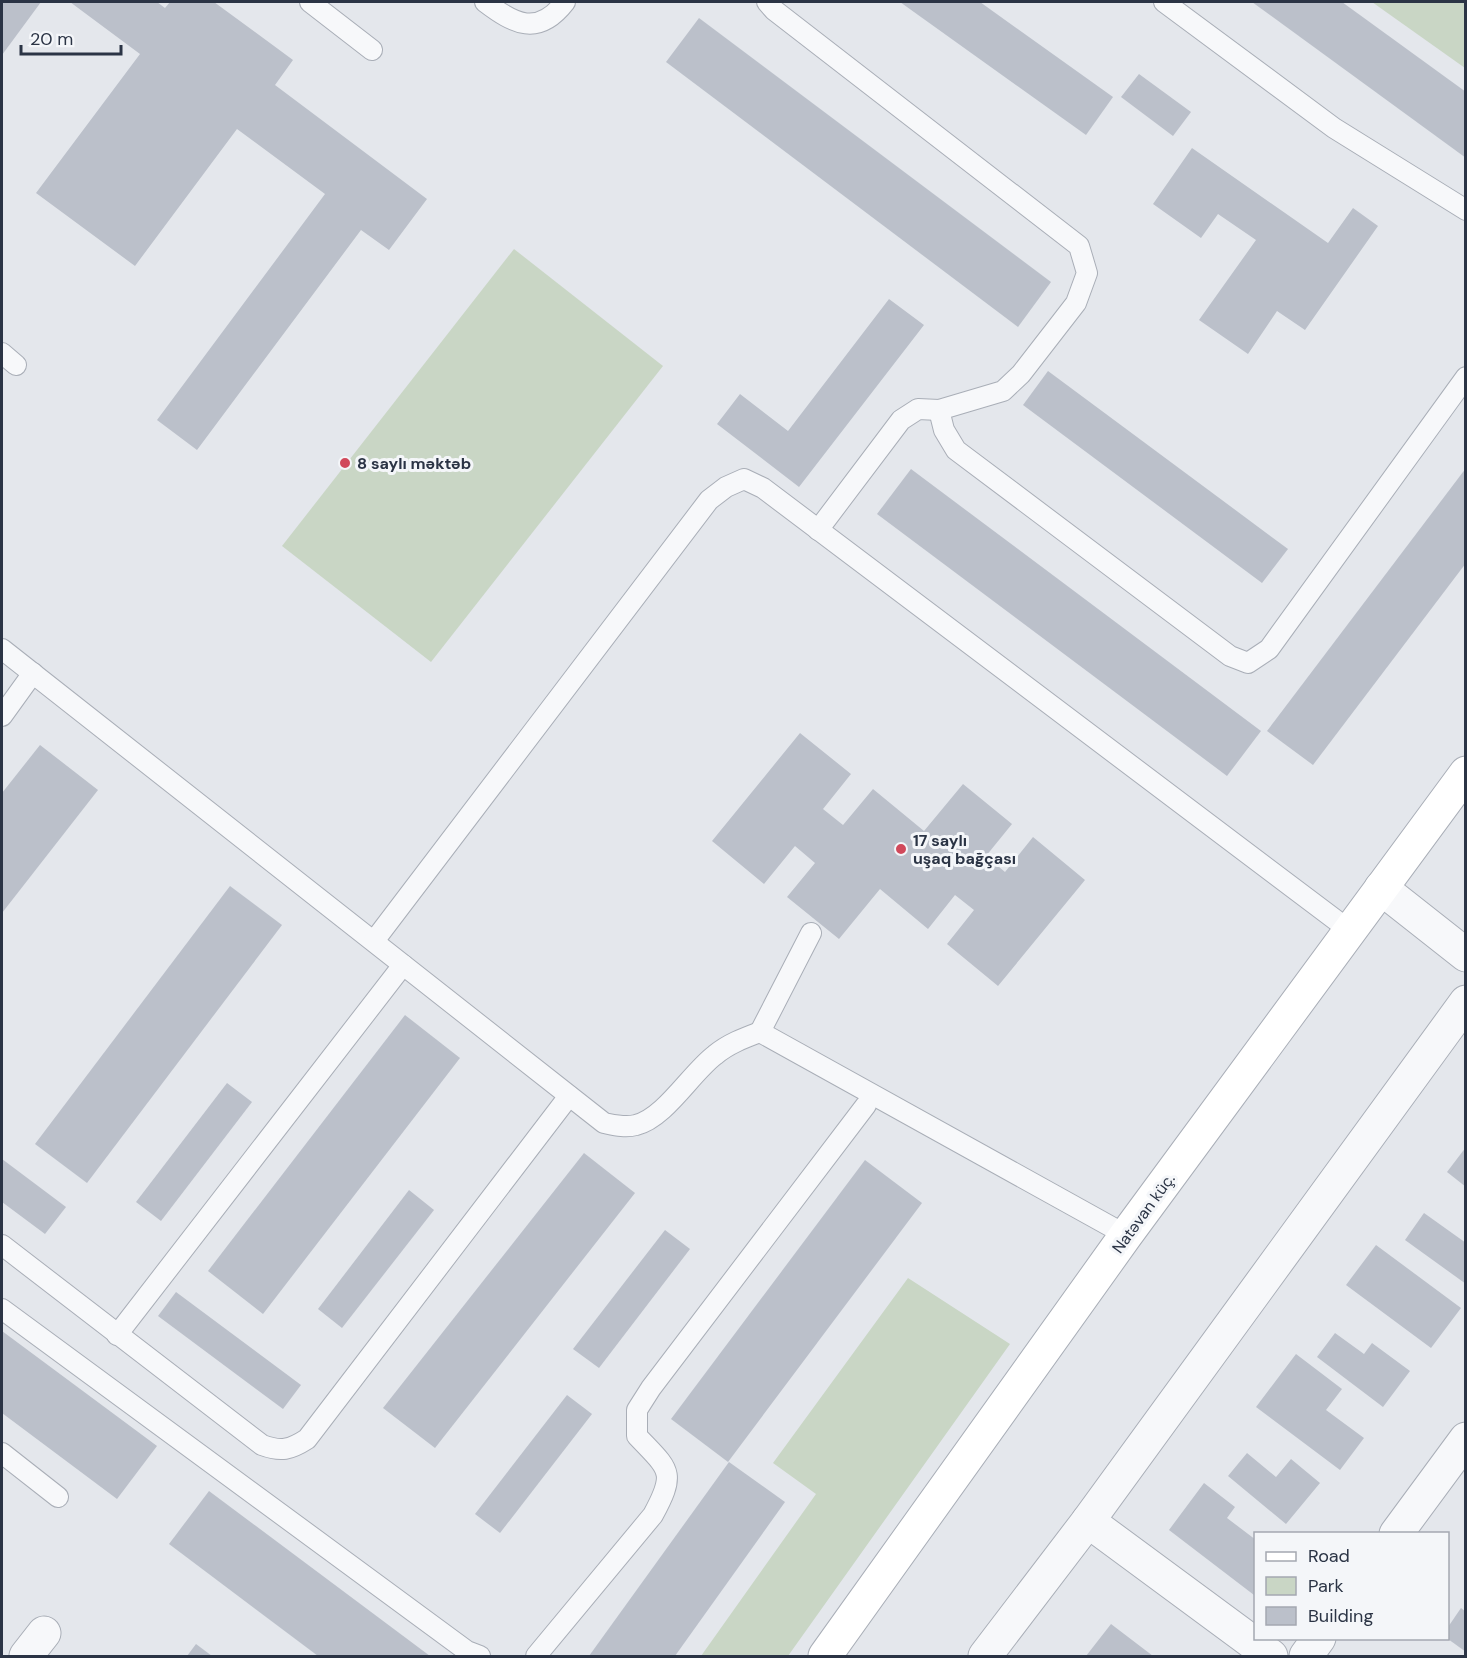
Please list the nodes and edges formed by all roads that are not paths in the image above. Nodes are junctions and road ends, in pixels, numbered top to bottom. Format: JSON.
{"nodes":[{"id":1,"x":310,"y":2,"type":"edge"},
{"id":2,"x":485,"y":2,"type":"edge"},
{"id":3,"x":564,"y":2,"type":"edge"},
{"id":4,"x":767,"y":2,"type":"edge"},
{"id":5,"x":1164,"y":2,"type":"edge"},
{"id":6,"x":372,"y":50,"type":"dead end"},
{"id":7,"x":1466,"y":210,"type":"edge"},
{"id":8,"x":1466,"y":376,"type":"edge"},
{"id":9,"x":939,"y":410,"type":"junction"},
{"id":10,"x":818,"y":530,"type":"junction"},
{"id":11,"x":2,"y":649,"type":"edge"},
{"id":12,"x":33,"y":673,"type":"junction"},
{"id":13,"x":2,"y":716,"type":"edge"},
{"id":14,"x":1466,"y":773,"type":"edge"},
{"id":15,"x":1382,"y":888,"type":"junction"},
{"id":16,"x":1349,"y":930,"type":"junction"},
{"id":17,"x":812,"y":933,"type":"dead end"},
{"id":18,"x":374,"y":941,"type":"junction"},
{"id":19,"x":1466,"y":955,"type":"edge"},
{"id":20,"x":403,"y":965,"type":"junction"},
{"id":21,"x":1466,"y":1002,"type":"edge"},
{"id":22,"x":760,"y":1032,"type":"junction"},
{"id":23,"x":568,"y":1096,"type":"junction"},
{"id":24,"x":866,"y":1105,"type":"dead end"},
{"id":25,"x":1126,"y":1235,"type":"junction"},
{"id":26,"x":2,"y":1245,"type":"edge"},
{"id":27,"x":2,"y":1309,"type":"edge"},
{"id":28,"x":117,"y":1335,"type":"junction"},
{"id":29,"x":1466,"y":1439,"type":"edge"},
{"id":30,"x":2,"y":1453,"type":"edge"},
{"id":31,"x":58,"y":1497,"type":"dead end"},
{"id":32,"x":1088,"y":1521,"type":"junction"},
{"id":33,"x":1397,"y":1532,"type":"edge"},
{"id":34,"x":1318,"y":1640,"type":"edge"},
{"id":35,"x":480,"y":1656,"type":"edge"},
{"id":36,"x":536,"y":1656,"type":"edge"},
{"id":37,"x":825,"y":1656,"type":"edge"},
{"id":38,"x":985,"y":1656,"type":"edge"},
{"id":39,"x":1271,"y":1656,"type":"edge"},
{"id":40,"x":1306,"y":1656,"type":"edge"}],
"edges":[{"from":1,"to":6,"type":"lane"},
{"from":2,"to":3,"type":"lane"},
{"from":4,"to":9,"type":"lane"},
{"from":5,"to":7,"type":"lane"},
{"from":8,"to":9,"type":"lane"},
{"from":9,"to":10,"type":"lane"},
{"from":10,"to":16,"type":"lane"},
{"from":10,"to":18,"type":"lane"},
{"from":11,"to":12,"type":"lane"},
{"from":12,"to":13,"type":"lane"},
{"from":12,"to":18,"type":"lane"},
{"from":14,"to":15,"type":"street","name":"Natəvan küç."},
{"from":15,"to":16,"type":"street","name":"Natəvan küç."},
{"from":15,"to":19,"type":"street"},
{"from":16,"to":25,"type":"street","name":"Natəvan küç."},
{"from":17,"to":22,"type":"lane"},
{"from":18,"to":20,"type":"lane"},
{"from":20,"to":23,"type":"lane"},
{"from":20,"to":28,"type":"lane"},
{"from":21,"to":32,"type":"street"},
{"from":22,"to":23,"type":"lane"},
{"from":22,"to":25,"type":"lane"},
{"from":23,"to":28,"type":"lane"},
{"from":24,"to":36,"type":"lane"},
{"from":25,"to":37,"type":"street","name":"Natəvan küç."},
{"from":26,"to":28,"type":"lane"},
{"from":27,"to":35,"type":"lane"},
{"from":29,"to":33,"type":"street"},
{"from":30,"to":31,"type":"lane"},
{"from":32,"to":38,"type":"street"},
{"from":32,"to":39,"type":"street"},
{"from":34,"to":40,"type":"street"}]}
